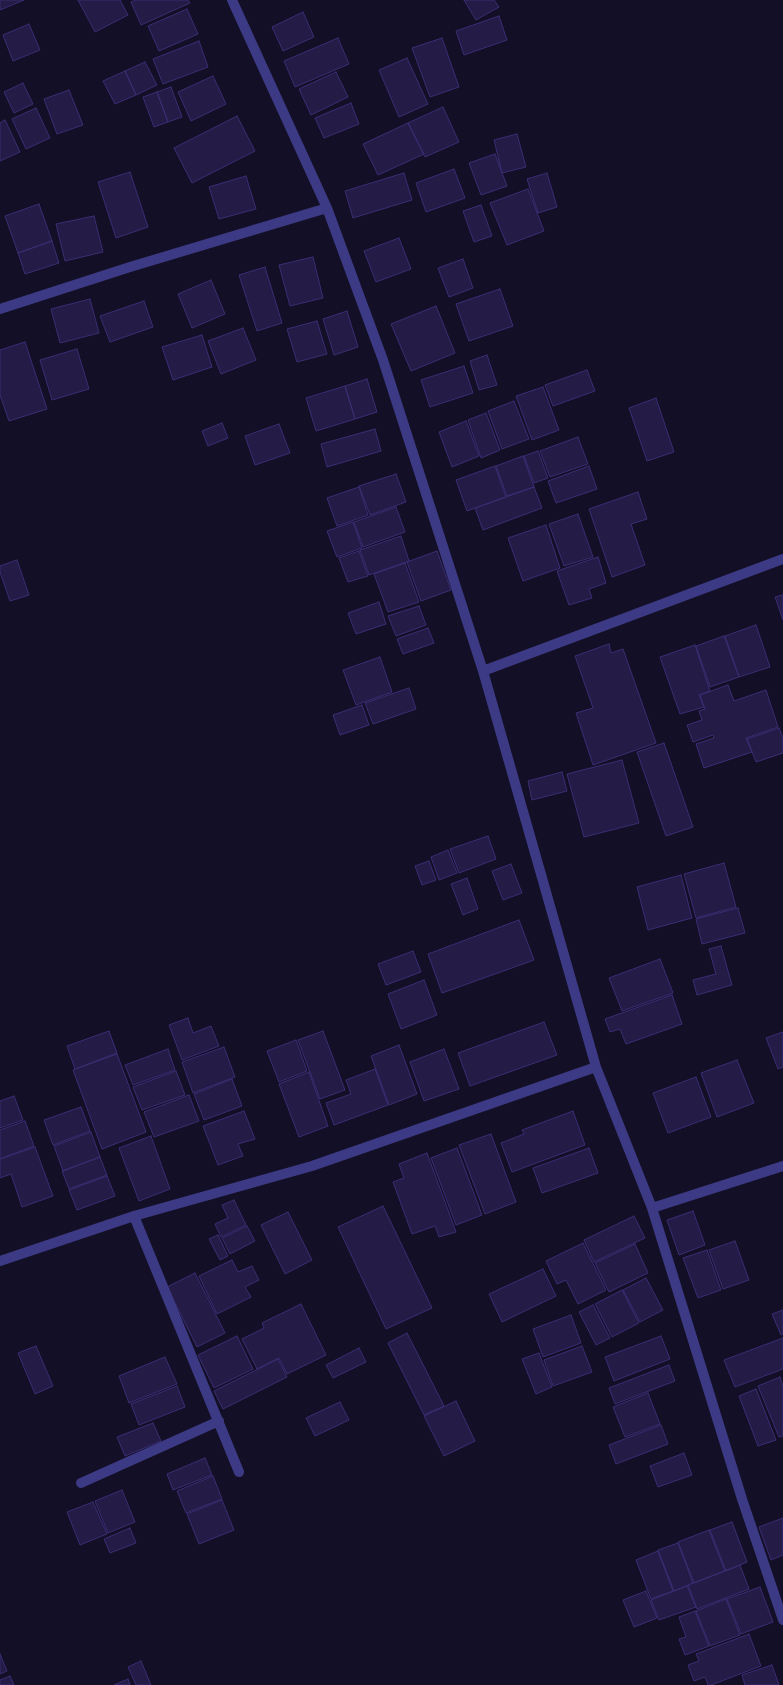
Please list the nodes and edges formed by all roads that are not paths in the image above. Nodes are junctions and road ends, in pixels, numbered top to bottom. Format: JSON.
{"nodes":[{"id":1,"x":232,"y":0,"type":"edge"},
{"id":2,"x":327,"y":208,"type":"junction"},
{"id":3,"x":0,"y":309,"type":"edge"},
{"id":4,"x":783,"y":559,"type":"edge"},
{"id":5,"x":483,"y":671,"type":"junction"},
{"id":6,"x":596,"y":1067,"type":"junction"},
{"id":7,"x":783,"y":1166,"type":"edge"},
{"id":8,"x":652,"y":1208,"type":"junction"},
{"id":9,"x":134,"y":1216,"type":"junction"},
{"id":10,"x":0,"y":1261,"type":"edge"},
{"id":11,"x":219,"y":1421,"type":"junction"},
{"id":12,"x":239,"y":1472,"type":"dead end"},
{"id":13,"x":81,"y":1483,"type":"dead end"},
{"id":14,"x":783,"y":1620,"type":"edge"}],
"edges":[{"from":1,"to":2,"type":"street"},
{"from":2,"to":3,"type":"street"},
{"from":2,"to":5,"type":"street"},
{"from":4,"to":5,"type":"street"},
{"from":5,"to":6,"type":"street"},
{"from":6,"to":8,"type":"street"},
{"from":6,"to":9,"type":"street"},
{"from":7,"to":8,"type":"street"},
{"from":8,"to":14,"type":"street"},
{"from":9,"to":10,"type":"street"},
{"from":9,"to":11,"type":"street"},
{"from":11,"to":12,"type":"street"},
{"from":11,"to":13,"type":"street"}]}
